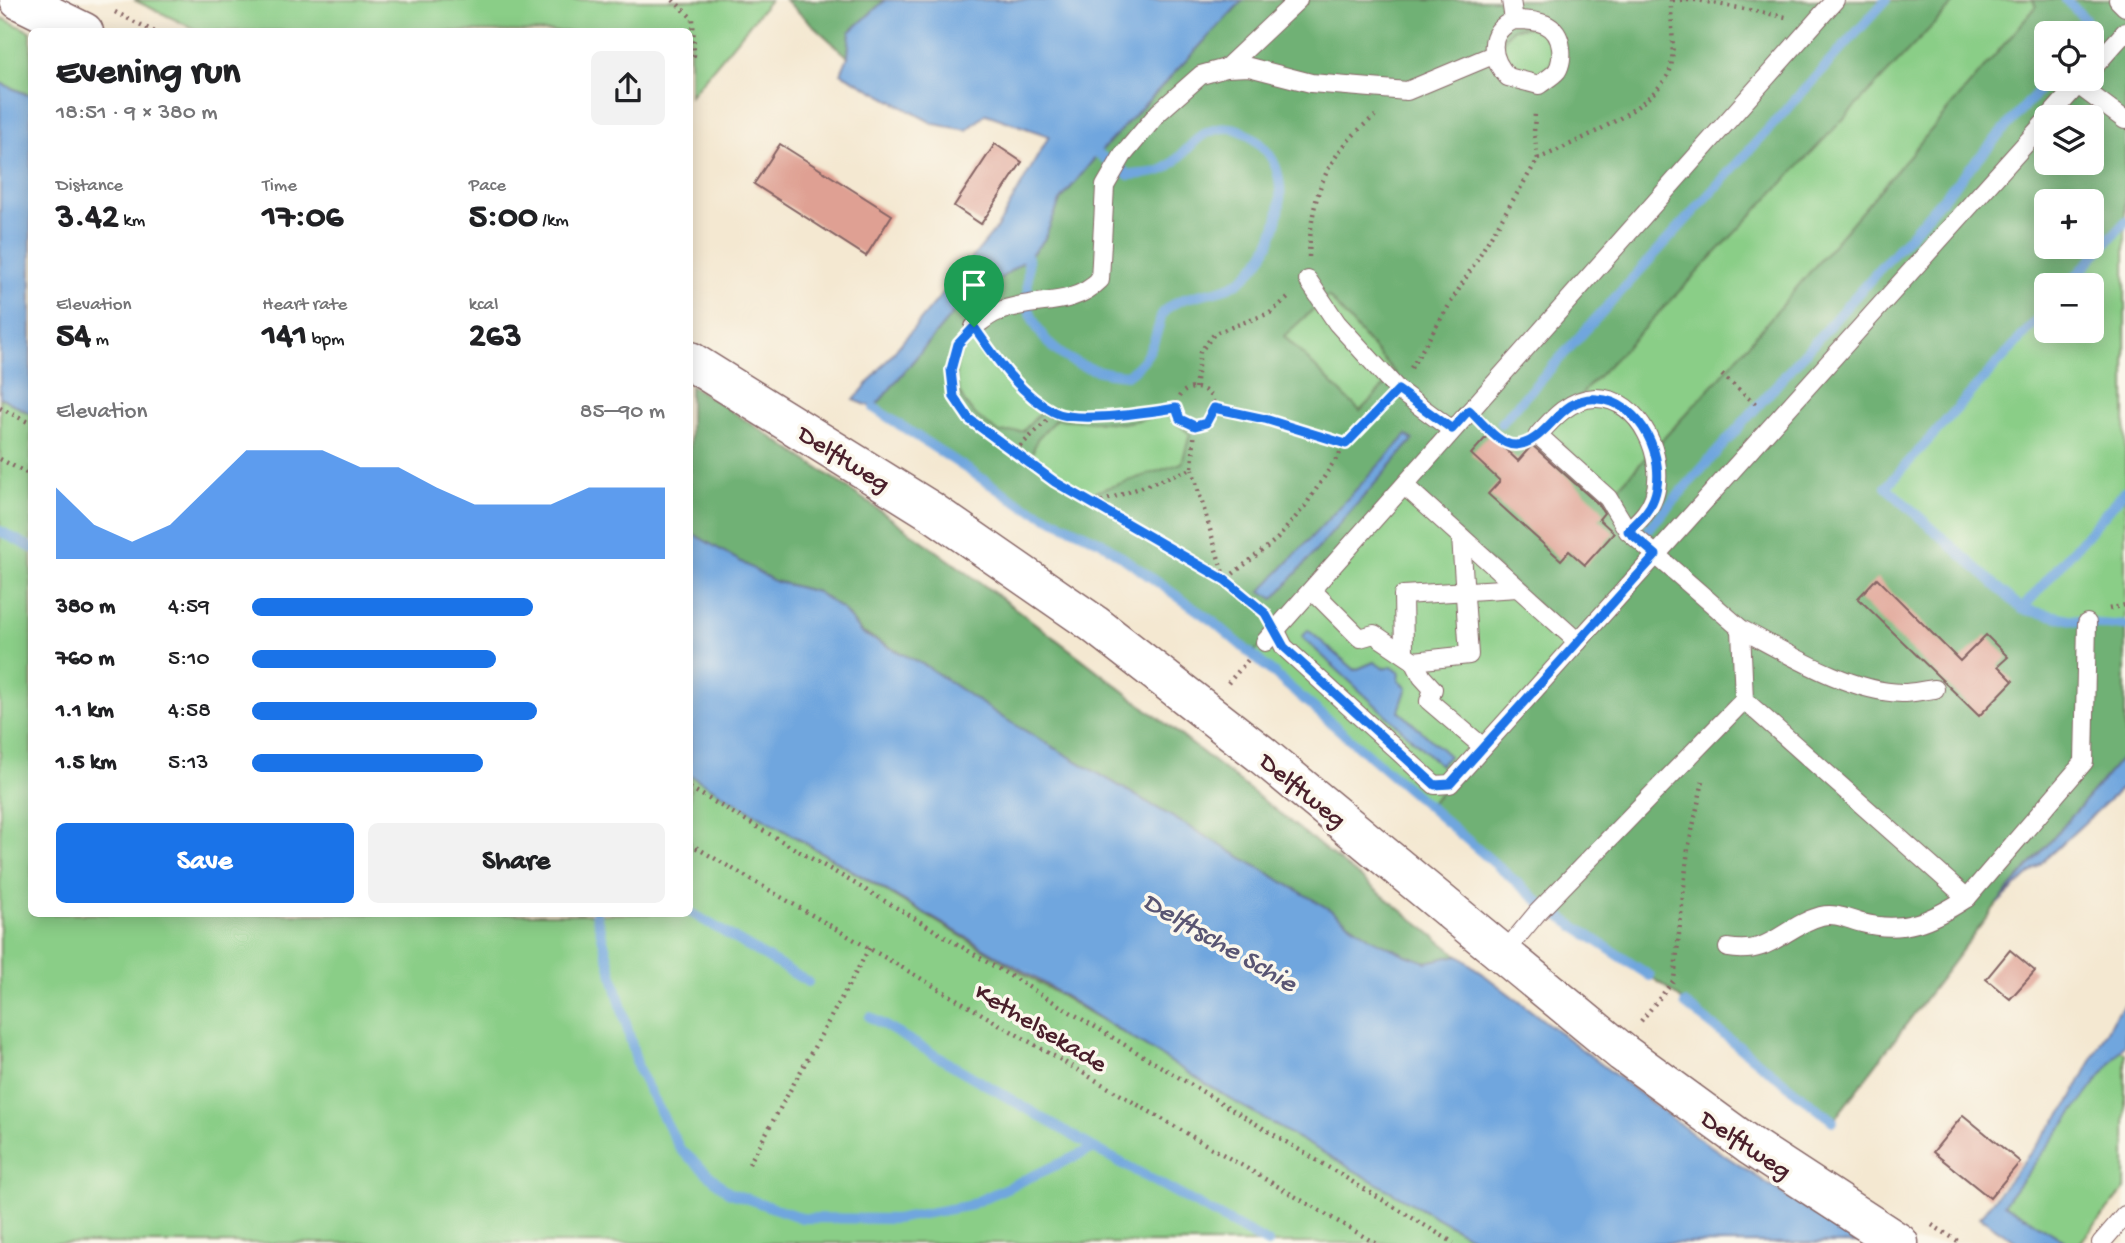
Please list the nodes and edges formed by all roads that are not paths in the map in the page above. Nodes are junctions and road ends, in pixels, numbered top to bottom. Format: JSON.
{"nodes":[{"id":1,"x":19,"y":0,"type":"edge"},
{"id":2,"x":1298,"y":0,"type":"edge"},
{"id":3,"x":1511,"y":0,"type":"edge"},
{"id":4,"x":1835,"y":0,"type":"edge"},
{"id":5,"x":2118,"y":0,"type":"edge"},
{"id":6,"x":2125,"y":7,"type":"edge"},
{"id":7,"x":1514,"y":20,"type":"junction"},
{"id":8,"x":98,"y":21,"type":"edge"},
{"id":9,"x":2125,"y":32,"type":"edge"},
{"id":10,"x":1493,"y":55,"type":"junction"},
{"id":11,"x":2104,"y":55,"type":"edge"},
{"id":12,"x":1226,"y":68,"type":"junction"},
{"id":13,"x":2072,"y":91,"type":"edge"},
{"id":14,"x":2091,"y":91,"type":"edge"},
{"id":15,"x":2059,"y":105,"type":"edge"},
{"id":16,"x":2125,"y":120,"type":"edge"},
{"id":17,"x":2034,"y":133,"type":"edge"},
{"id":18,"x":1308,"y":280,"type":"road end"},
{"id":19,"x":974,"y":327,"type":"road end"},
{"id":20,"x":693,"y":363,"type":"edge"},
{"id":21,"x":1452,"y":429,"type":"junction"},
{"id":22,"x":1406,"y":487,"type":"junction"},
{"id":23,"x":1628,"y":531,"type":"junction"},
{"id":24,"x":1461,"y":537,"type":"junction"},
{"id":25,"x":1656,"y":555,"type":"junction"},
{"id":26,"x":1518,"y":588,"type":"junction"},
{"id":27,"x":1313,"y":591,"type":"junction"},
{"id":28,"x":1466,"y":592,"type":"junction"},
{"id":29,"x":2087,"y":623,"type":"dead end"},
{"id":30,"x":1741,"y":629,"type":"junction"},
{"id":31,"x":1578,"y":642,"type":"junction"},
{"id":32,"x":1409,"y":656,"type":"junction"},
{"id":33,"x":1935,"y":689,"type":"dead end"},
{"id":34,"x":1744,"y":700,"type":"junction"},
{"id":35,"x":1483,"y":747,"type":"junction"},
{"id":36,"x":1967,"y":898,"type":"junction"},
{"id":37,"x":1728,"y":948,"type":"dead end"},
{"id":38,"x":1503,"y":954,"type":"junction"},
{"id":39,"x":2125,"y":1215,"type":"edge"},
{"id":40,"x":1899,"y":1243,"type":"edge"},
{"id":41,"x":2101,"y":1243,"type":"edge"}],
"edges":[{"from":1,"to":8,"type":"street"},
{"from":2,"to":12,"type":"lane"},
{"from":3,"to":7,"type":"lane"},
{"from":4,"to":21,"type":"lane"},
{"from":5,"to":6,"type":"lane"},
{"from":7,"to":10,"type":"lane"},
{"from":7,"to":10,"type":"lane"},
{"from":9,"to":11,"type":"lane"},
{"from":10,"to":12,"type":"lane"},
{"from":12,"to":19,"type":"lane"},
{"from":13,"to":15,"type":"lane"},
{"from":14,"to":16,"type":"lane"},
{"from":17,"to":25,"type":"lane"},
{"from":18,"to":21,"type":"lane"},
{"from":20,"to":38,"type":"street","name":"Delftweg"},
{"from":21,"to":22,"type":"lane"},
{"from":22,"to":24,"type":"lane"},
{"from":22,"to":27,"type":"lane"},
{"from":23,"to":23,"type":"lane"},
{"from":23,"to":25,"type":"lane"},
{"from":24,"to":26,"type":"lane"},
{"from":24,"to":28,"type":"lane"},
{"from":25,"to":30,"type":"lane"},
{"from":25,"to":31,"type":"lane"},
{"from":26,"to":28,"type":"lane"},
{"from":26,"to":31,"type":"lane"},
{"from":27,"to":32,"type":"lane"},
{"from":27,"to":35,"type":"lane"},
{"from":28,"to":32,"type":"lane"},
{"from":28,"to":32,"type":"lane"},
{"from":29,"to":36,"type":"lane"},
{"from":30,"to":33,"type":"lane"},
{"from":30,"to":34,"type":"lane"},
{"from":31,"to":35,"type":"lane"},
{"from":32,"to":35,"type":"lane"},
{"from":34,"to":36,"type":"lane"},
{"from":34,"to":38,"type":"lane"},
{"from":36,"to":37,"type":"lane"},
{"from":38,"to":40,"type":"street","name":"Delftweg"},
{"from":39,"to":41,"type":"lane"}]}
